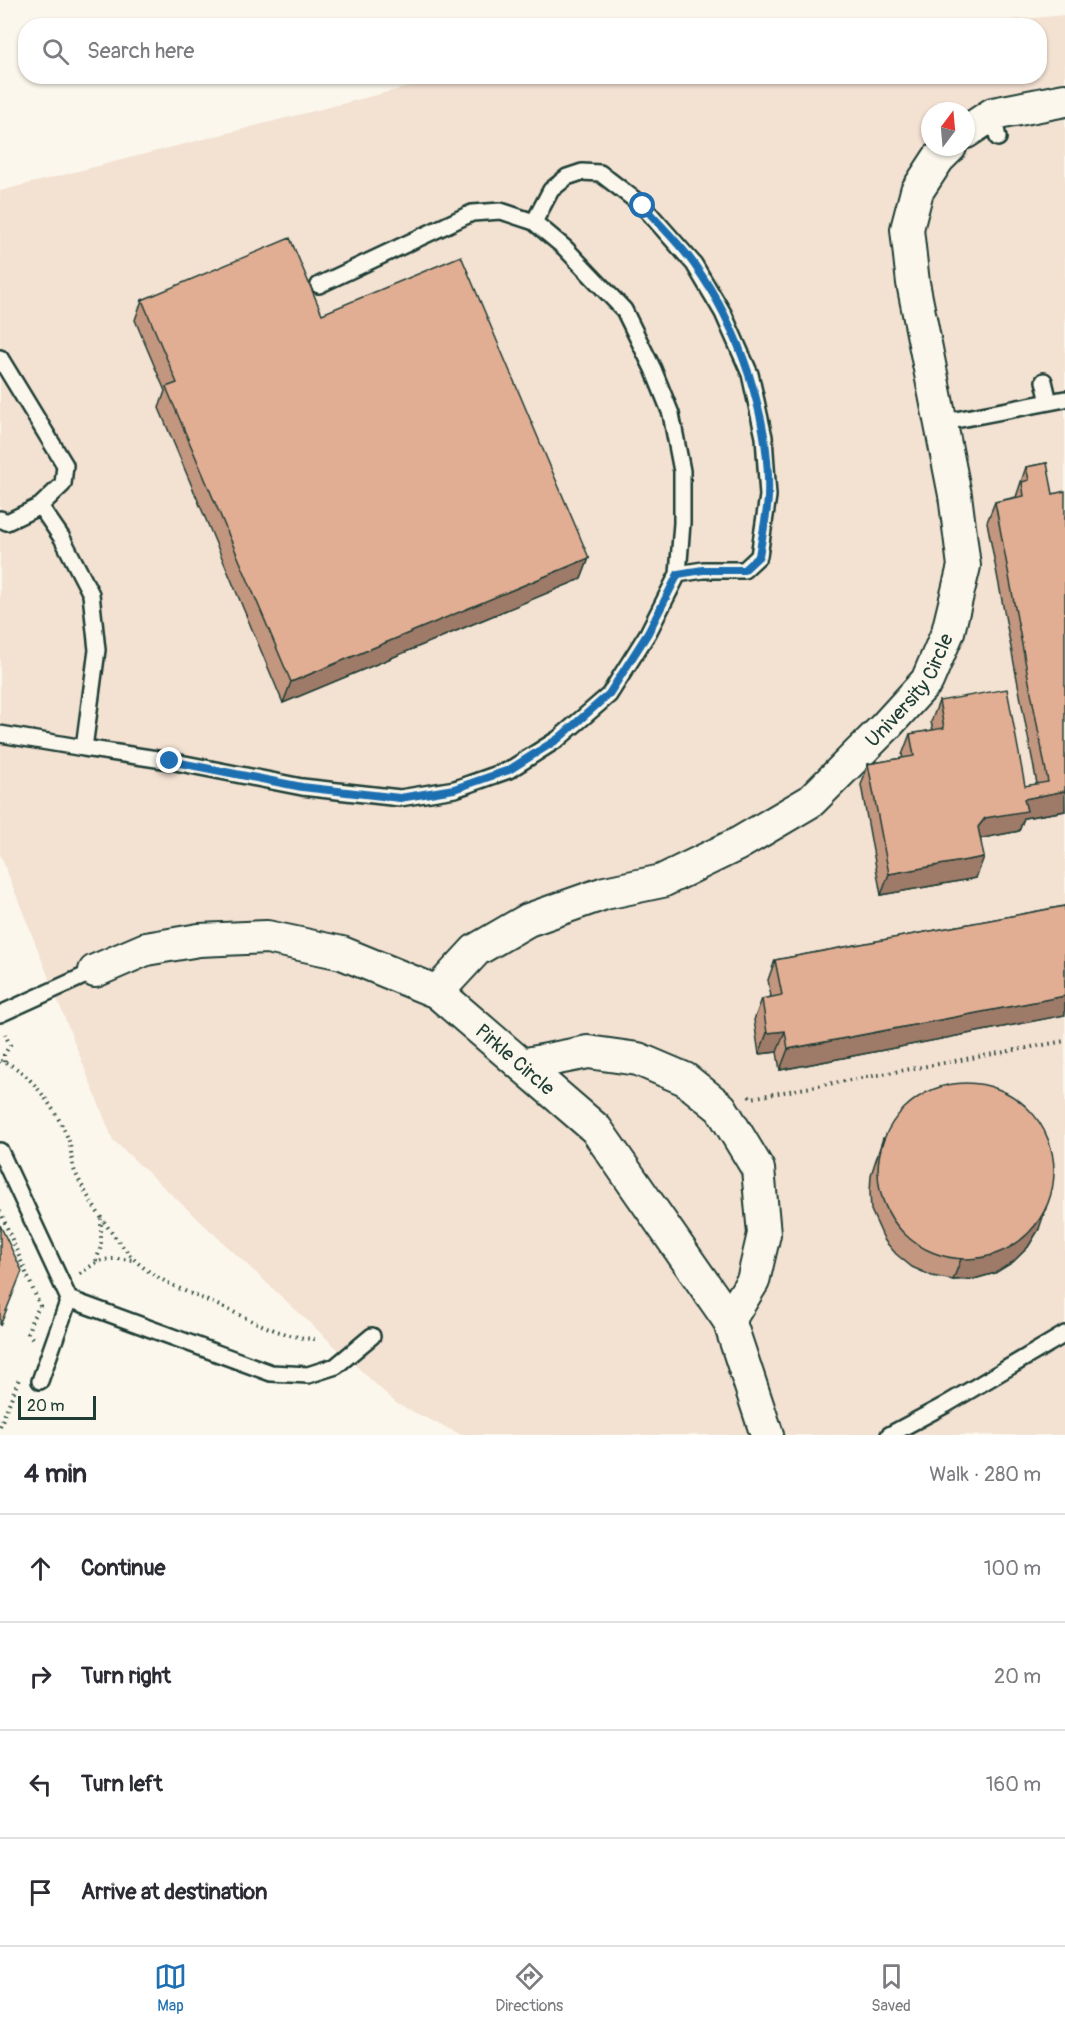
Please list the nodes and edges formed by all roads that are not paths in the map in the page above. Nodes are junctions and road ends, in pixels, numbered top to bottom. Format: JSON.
{"nodes":[{"id":1,"x":1064,"y":105,"type":"edge"},
{"id":2,"x":975,"y":130,"type":"edge"},
{"id":3,"x":941,"y":156,"type":"edge"},
{"id":4,"x":534,"y":222,"type":"junction"},
{"id":5,"x":319,"y":285,"type":"dead end"},
{"id":6,"x":0,"y":358,"type":"edge"},
{"id":7,"x":1044,"y":381,"type":"dead end"},
{"id":8,"x":1065,"y":399,"type":"edge"},
{"id":9,"x":1049,"y":402,"type":"junction"},
{"id":10,"x":940,"y":423,"type":"junction"},
{"id":11,"x":40,"y":506,"type":"junction"},
{"id":12,"x":0,"y":519,"type":"edge"},
{"id":13,"x":678,"y":574,"type":"junction"},
{"id":14,"x":0,"y":734,"type":"edge"},
{"id":15,"x":84,"y":747,"type":"junction"},
{"id":16,"x":95,"y":971,"type":"joint"},
{"id":17,"x":437,"y":992,"type":"junction"},
{"id":18,"x":0,"y":1014,"type":"edge"},
{"id":19,"x":522,"y":1065,"type":"junction"},
{"id":20,"x":0,"y":1151,"type":"edge"},
{"id":21,"x":69,"y":1299,"type":"junction"},
{"id":22,"x":729,"y":1320,"type":"junction"},
{"id":23,"x":1065,"y":1334,"type":"edge"},
{"id":24,"x":372,"y":1336,"type":"dead end"},
{"id":25,"x":40,"y":1381,"type":"dead end"},
{"id":26,"x":767,"y":1435,"type":"edge"},
{"id":27,"x":889,"y":1435,"type":"edge"}],
"edges":[{"from":1,"to":2,"type":"street"},
{"from":3,"to":10,"type":"street","name":"University Circle"},
{"from":4,"to":5,"type":"lane"},
{"from":4,"to":13,"type":"lane"},
{"from":4,"to":13,"type":"lane"},
{"from":6,"to":11,"type":"lane"},
{"from":7,"to":9,"type":"lane"},
{"from":8,"to":9,"type":"lane"},
{"from":9,"to":10,"type":"lane"},
{"from":10,"to":17,"type":"street","name":"University Circle"},
{"from":11,"to":12,"type":"lane"},
{"from":11,"to":15,"type":"lane"},
{"from":13,"to":15,"type":"lane"},
{"from":14,"to":15,"type":"lane"},
{"from":16,"to":17,"type":"street","name":"Pirkle Circle"},
{"from":16,"to":18,"type":"lane"},
{"from":17,"to":19,"type":"street","name":"Pirkle Circle"},
{"from":19,"to":22,"type":"street","name":"Pirkle Circle"},
{"from":19,"to":22,"type":"street"},
{"from":20,"to":21,"type":"lane"},
{"from":21,"to":24,"type":"lane"},
{"from":21,"to":25,"type":"lane"},
{"from":22,"to":26,"type":"street","name":"Pirkle Circle"},
{"from":23,"to":27,"type":"lane"}]}
